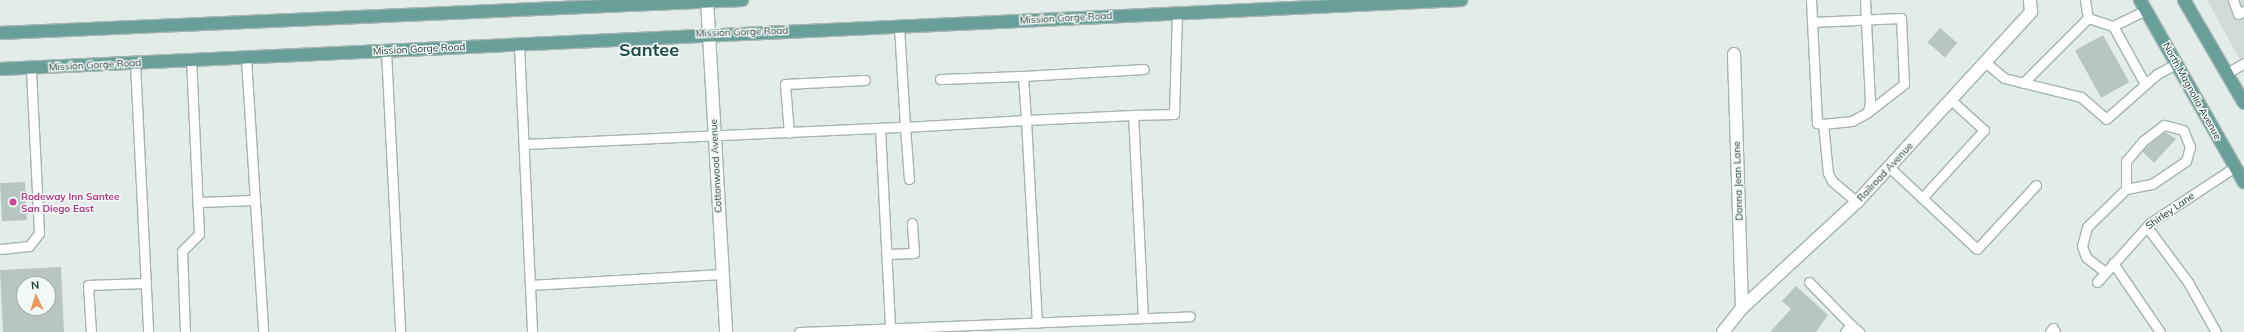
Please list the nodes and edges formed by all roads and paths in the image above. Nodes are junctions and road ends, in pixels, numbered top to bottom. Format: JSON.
{"nodes":[{"id":1,"x":742,"y":0,"type":"edge"},
{"id":2,"x":1461,"y":0,"type":"edge"},
{"id":3,"x":1811,"y":0,"type":"edge"},
{"id":4,"x":1865,"y":0,"type":"edge"},
{"id":5,"x":2030,"y":0,"type":"edge"},
{"id":6,"x":2085,"y":0,"type":"edge"},
{"id":7,"x":2184,"y":0,"type":"edge"},
{"id":8,"x":2233,"y":0,"type":"edge"},
{"id":9,"x":707,"y":1,"type":"edge"},
{"id":10,"x":2143,"y":5,"type":"edge"},
{"id":11,"x":2244,"y":11,"type":"edge"},
{"id":12,"x":1177,"y":13,"type":"junction"},
{"id":13,"x":2088,"y":18,"type":"junction"},
{"id":14,"x":1866,"y":20,"type":"junction"},
{"id":15,"x":1812,"y":22,"type":"junction"},
{"id":16,"x":899,"y":25,"type":"junction"},
{"id":17,"x":2112,"y":26,"type":"junction"},
{"id":18,"x":0,"y":33,"type":"edge"},
{"id":19,"x":709,"y":34,"type":"junction"},
{"id":20,"x":519,"y":44,"type":"junction"},
{"id":21,"x":386,"y":51,"type":"junction"},
{"id":22,"x":1734,"y":54,"type":"dead end"},
{"id":23,"x":246,"y":58,"type":"junction"},
{"id":24,"x":191,"y":60,"type":"junction"},
{"id":25,"x":1985,"y":62,"type":"junction"},
{"id":26,"x":135,"y":63,"type":"junction"},
{"id":27,"x":2244,"y":63,"type":"edge"},
{"id":28,"x":2176,"y":64,"type":"junction"},
{"id":29,"x":31,"y":68,"type":"junction"},
{"id":30,"x":0,"y":69,"type":"edge"},
{"id":31,"x":1144,"y":69,"type":"dead end"},
{"id":32,"x":2227,"y":73,"type":"junction"},
{"id":33,"x":1023,"y":76,"type":"junction"},
{"id":34,"x":940,"y":79,"type":"dead end"},
{"id":35,"x":865,"y":80,"type":"dead end"},
{"id":36,"x":2022,"y":83,"type":"junction"},
{"id":37,"x":2145,"y":84,"type":"junction"},
{"id":38,"x":1950,"y":100,"type":"junction"},
{"id":39,"x":2244,"y":103,"type":"edge"},
{"id":40,"x":1868,"y":112,"type":"junction"},
{"id":41,"x":1133,"y":115,"type":"junction"},
{"id":42,"x":1026,"y":120,"type":"junction"},
{"id":43,"x":1823,"y":124,"type":"junction"},
{"id":44,"x":905,"y":127,"type":"junction"},
{"id":45,"x":880,"y":128,"type":"junction"},
{"id":46,"x":789,"y":133,"type":"junction"},
{"id":47,"x":714,"y":135,"type":"junction"},
{"id":48,"x":524,"y":144,"type":"junction"},
{"id":49,"x":1889,"y":167,"type":"junction"},
{"id":50,"x":2235,"y":167,"type":"junction"},
{"id":51,"x":909,"y":179,"type":"dead end"},
{"id":52,"x":2244,"y":182,"type":"edge"},
{"id":53,"x":2036,"y":185,"type":"dead end"},
{"id":54,"x":2126,"y":189,"type":"junction"},
{"id":55,"x":1922,"y":198,"type":"junction"},
{"id":56,"x":255,"y":200,"type":"junction"},
{"id":57,"x":198,"y":202,"type":"junction"},
{"id":58,"x":1857,"y":202,"type":"junction"},
{"id":59,"x":912,"y":222,"type":"dead end"},
{"id":60,"x":2147,"y":227,"type":"junction"},
{"id":61,"x":0,"y":249,"type":"edge"},
{"id":62,"x":887,"y":254,"type":"junction"},
{"id":63,"x":2113,"y":263,"type":"junction"},
{"id":64,"x":2105,"y":272,"type":"junction"},
{"id":65,"x":722,"y":274,"type":"junction"},
{"id":66,"x":146,"y":282,"type":"junction"},
{"id":67,"x":1809,"y":282,"type":"dead end"},
{"id":68,"x":2097,"y":282,"type":"dead end"},
{"id":69,"x":530,"y":285,"type":"junction"},
{"id":70,"x":1742,"y":308,"type":"junction"},
{"id":71,"x":1190,"y":316,"type":"dead end"},
{"id":72,"x":1143,"y":318,"type":"junction"},
{"id":73,"x":1037,"y":322,"type":"junction"},
{"id":74,"x":890,"y":328,"type":"junction"},
{"id":75,"x":1848,"y":329,"type":"edge"},
{"id":76,"x":91,"y":332,"type":"edge"},
{"id":77,"x":148,"y":332,"type":"edge"},
{"id":78,"x":185,"y":332,"type":"edge"},
{"id":79,"x":263,"y":332,"type":"edge"},
{"id":80,"x":400,"y":332,"type":"edge"},
{"id":81,"x":532,"y":332,"type":"edge"},
{"id":82,"x":726,"y":332,"type":"edge"},
{"id":83,"x":799,"y":332,"type":"edge"},
{"id":84,"x":1723,"y":332,"type":"edge"},
{"id":85,"x":1859,"y":332,"type":"edge"},
{"id":86,"x":2160,"y":332,"type":"edge"},
{"id":87,"x":2216,"y":332,"type":"edge"}],
"edges":[{"from":1,"to":9,"type":"main road"},
{"from":2,"to":12,"type":"main road","name":"Mission Gorge Road"},
{"from":3,"to":15,"type":"lane"},
{"from":4,"to":14,"type":"lane"},
{"from":5,"to":25,"type":"street","name":"Railroad Avenue"},
{"from":6,"to":13,"type":"lane"},
{"from":7,"to":32,"type":"main road"},
{"from":8,"to":11,"type":"lane"},
{"from":9,"to":18,"type":"main road"},
{"from":9,"to":19,"type":"street","name":"Cottonwood Avenue"},
{"from":10,"to":17,"type":"lane"},
{"from":10,"to":28,"type":"main road","name":"North Magnolia Avenue"},
{"from":12,"to":16,"type":"main road","name":"Mission Gorge Road"},
{"from":12,"to":41,"type":"lane"},
{"from":13,"to":17,"type":"lane"},
{"from":13,"to":36,"type":"lane"},
{"from":14,"to":15,"type":"lane"},
{"from":14,"to":40,"type":"lane"},
{"from":14,"to":40,"type":"lane"},
{"from":15,"to":43,"type":"lane"},
{"from":16,"to":19,"type":"main road","name":"Mission Gorge Road"},
{"from":16,"to":44,"type":"lane"},
{"from":17,"to":37,"type":"lane"},
{"from":19,"to":20,"type":"main road","name":"Mission Gorge Road"},
{"from":19,"to":47,"type":"street","name":"Cottonwood Avenue"},
{"from":20,"to":21,"type":"main road","name":"Mission Gorge Road"},
{"from":20,"to":48,"type":"lane"},
{"from":21,"to":23,"type":"main road","name":"Mission Gorge Road"},
{"from":21,"to":80,"type":"lane"},
{"from":22,"to":70,"type":"street","name":"Donna Jean Lane"},
{"from":23,"to":24,"type":"main road","name":"Mission Gorge Road"},
{"from":23,"to":56,"type":"lane"},
{"from":24,"to":26,"type":"main road","name":"Mission Gorge Road"},
{"from":24,"to":57,"type":"lane"},
{"from":25,"to":36,"type":"lane"},
{"from":25,"to":38,"type":"street","name":"Railroad Avenue"},
{"from":26,"to":29,"type":"main road","name":"Mission Gorge Road"},
{"from":26,"to":66,"type":"lane"},
{"from":27,"to":32,"type":"lane"},
{"from":28,"to":37,"type":"lane"},
{"from":28,"to":50,"type":"main road","name":"North Magnolia Avenue"},
{"from":29,"to":30,"type":"main road","name":"Mission Gorge Road"},
{"from":29,"to":61,"type":"lane"},
{"from":31,"to":33,"type":"lane"},
{"from":32,"to":39,"type":"main road"},
{"from":33,"to":34,"type":"lane"},
{"from":33,"to":42,"type":"lane"},
{"from":35,"to":46,"type":"lane"},
{"from":36,"to":37,"type":"lane"},
{"from":38,"to":49,"type":"street","name":"Railroad Avenue"},
{"from":38,"to":55,"type":"lane"},
{"from":40,"to":43,"type":"lane"},
{"from":41,"to":42,"type":"lane"},
{"from":41,"to":72,"type":"lane"},
{"from":42,"to":44,"type":"lane"},
{"from":42,"to":73,"type":"lane"},
{"from":43,"to":58,"type":"lane"},
{"from":44,"to":45,"type":"lane"},
{"from":44,"to":51,"type":"lane"},
{"from":45,"to":46,"type":"lane"},
{"from":45,"to":62,"type":"lane"},
{"from":46,"to":47,"type":"lane"},
{"from":47,"to":48,"type":"lane"},
{"from":47,"to":65,"type":"street","name":"Cottonwood Avenue"},
{"from":48,"to":69,"type":"lane"},
{"from":49,"to":55,"type":"lane"},
{"from":49,"to":58,"type":"street","name":"Railroad Avenue"},
{"from":50,"to":52,"type":"main road","name":"North Magnolia Avenue"},
{"from":50,"to":60,"type":"lane","name":"Shirley Lane"},
{"from":53,"to":55,"type":"lane"},
{"from":54,"to":54,"type":"lane"},
{"from":54,"to":64,"type":"lane"},
{"from":56,"to":57,"type":"lane"},
{"from":56,"to":79,"type":"lane"},
{"from":57,"to":78,"type":"lane"},
{"from":58,"to":70,"type":"street","name":"Railroad Avenue"},
{"from":59,"to":62,"type":"lane"},
{"from":60,"to":63,"type":"lane","name":"Shirley Lane"},
{"from":60,"to":87,"type":"lane"},
{"from":62,"to":74,"type":"lane"},
{"from":63,"to":64,"type":"lane","name":"Shirley Lane"},
{"from":63,"to":86,"type":"lane"},
{"from":64,"to":68,"type":"lane","name":"Shirley Lane"},
{"from":65,"to":69,"type":"lane"},
{"from":65,"to":82,"type":"street","name":"Cottonwood Avenue"},
{"from":66,"to":76,"type":"lane"},
{"from":66,"to":77,"type":"lane"},
{"from":67,"to":75,"type":"lane"},
{"from":69,"to":81,"type":"lane"},
{"from":70,"to":84,"type":"street","name":"Railroad Avenue"},
{"from":71,"to":72,"type":"lane"},
{"from":72,"to":73,"type":"lane"},
{"from":73,"to":74,"type":"lane"},
{"from":74,"to":83,"type":"lane"},
{"from":75,"to":85,"type":"lane"}]}
